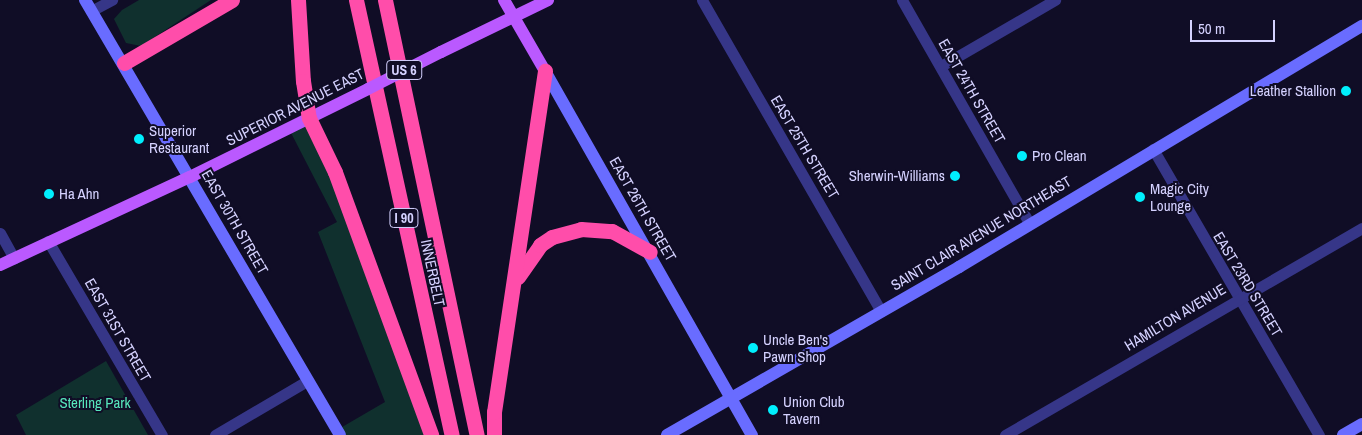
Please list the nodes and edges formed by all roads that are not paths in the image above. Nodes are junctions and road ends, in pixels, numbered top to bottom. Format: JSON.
{"nodes":[{"id":1,"x":112,"y":0,"type":"edge"},
{"id":2,"x":232,"y":0,"type":"edge"},
{"id":3,"x":298,"y":0,"type":"edge"},
{"id":4,"x":356,"y":0,"type":"edge"},
{"id":5,"x":385,"y":0,"type":"edge"},
{"id":6,"x":504,"y":0,"type":"edge"},
{"id":7,"x":548,"y":0,"type":"edge"},
{"id":8,"x":702,"y":0,"type":"edge"},
{"id":9,"x":902,"y":0,"type":"edge"},
{"id":10,"x":1055,"y":0,"type":"edge"},
{"id":11,"x":88,"y":6,"type":"edge"},
{"id":12,"x":512,"y":16,"type":"junction"},
{"id":13,"x":1362,"y":26,"type":"edge"},
{"id":14,"x":124,"y":63,"type":"junction"},
{"id":15,"x":941,"y":66,"type":"junction"},
{"id":16,"x":545,"y":71,"type":"junction"},
{"id":17,"x":309,"y":118,"type":"junction"},
{"id":18,"x":1152,"y":149,"type":"junction"},
{"id":19,"x":190,"y":177,"type":"junction"},
{"id":20,"x":1029,"y":223,"type":"junction"},
{"id":21,"x":1362,"y":228,"type":"edge"},
{"id":22,"x":0,"y":233,"type":"edge"},
{"id":23,"x":48,"y":241,"type":"junction"},
{"id":24,"x":650,"y":252,"type":"junction"},
{"id":25,"x":14,"y":258,"type":"junction"},
{"id":26,"x":0,"y":265,"type":"edge"},
{"id":27,"x":512,"y":292,"type":"junction"},
{"id":28,"x":1238,"y":298,"type":"junction"},
{"id":29,"x":881,"y":311,"type":"junction"},
{"id":30,"x":307,"y":381,"type":"junction"},
{"id":31,"x":731,"y":398,"type":"junction"},
{"id":32,"x":1362,"y":424,"type":"edge"},
{"id":33,"x":162,"y":435,"type":"edge"},
{"id":34,"x":215,"y":435,"type":"edge"},
{"id":35,"x":340,"y":435,"type":"edge"},
{"id":36,"x":431,"y":435,"type":"edge"},
{"id":37,"x":452,"y":435,"type":"edge"},
{"id":38,"x":478,"y":435,"type":"edge"},
{"id":39,"x":494,"y":435,"type":"edge"},
{"id":40,"x":667,"y":435,"type":"edge"},
{"id":41,"x":752,"y":435,"type":"edge"},
{"id":42,"x":1004,"y":435,"type":"edge"},
{"id":43,"x":1319,"y":435,"type":"edge"},
{"id":44,"x":1343,"y":435,"type":"edge"}],
"edges":[{"from":1,"to":11,"type":"street"},
{"from":2,"to":14,"type":"highway"},
{"from":3,"to":17,"type":"highway"},
{"from":4,"to":37,"type":"highway","name":"INNERBELT","number":"I 90"},
{"from":5,"to":38,"type":"highway","name":"INNERBELT","number":"I 90"},
{"from":6,"to":12,"type":"main road","name":"EAST 26TH STREET"},
{"from":7,"to":12,"type":"main road","name":"SUPERIOR AVENUE EAST","number":"US 6"},
{"from":8,"to":29,"type":"street","name":"EAST 25TH STREET"},
{"from":9,"to":15,"type":"street","name":"EAST 24TH STREET"},
{"from":10,"to":15,"type":"street"},
{"from":11,"to":14,"type":"main road","name":"EAST 30TH STREET"},
{"from":12,"to":16,"type":"main road","name":"EAST 26TH STREET"},
{"from":12,"to":17,"type":"main road","name":"SUPERIOR AVENUE EAST","number":"US 6","bridge":true},
{"from":13,"to":18,"type":"main road","name":"SAINT CLAIR AVENUE NORTHEAST"},
{"from":14,"to":19,"type":"main road","name":"EAST 30TH STREET"},
{"from":15,"to":20,"type":"street","name":"EAST 24TH STREET"},
{"from":16,"to":24,"type":"main road","name":"EAST 26TH STREET"},
{"from":16,"to":27,"type":"highway"},
{"from":17,"to":19,"type":"main road","name":"SUPERIOR AVENUE EAST","number":"US 6"},
{"from":17,"to":36,"type":"highway"},
{"from":18,"to":20,"type":"main road","name":"SAINT CLAIR AVENUE NORTHEAST"},
{"from":18,"to":28,"type":"street","name":"EAST 23RD STREET"},
{"from":19,"to":23,"type":"main road","name":"SUPERIOR AVENUE EAST","number":"US 6"},
{"from":19,"to":30,"type":"main road","name":"EAST 30TH STREET"},
{"from":20,"to":29,"type":"main road","name":"SAINT CLAIR AVENUE NORTHEAST"},
{"from":21,"to":28,"type":"street","name":"HAMILTON AVENUE"},
{"from":22,"to":25,"type":"street"},
{"from":23,"to":25,"type":"main road","name":"SUPERIOR AVENUE EAST","number":"US 6"},
{"from":23,"to":33,"type":"street","name":"EAST 31ST STREET"},
{"from":24,"to":27,"type":"highway"},
{"from":24,"to":31,"type":"main road","name":"EAST 26TH STREET"},
{"from":25,"to":26,"type":"main road","name":"SUPERIOR AVENUE EAST","number":"US 6"},
{"from":27,"to":39,"type":"highway"},
{"from":28,"to":42,"type":"street","name":"HAMILTON AVENUE"},
{"from":28,"to":43,"type":"street","name":"EAST 23RD STREET"},
{"from":29,"to":31,"type":"main road","name":"SAINT CLAIR AVENUE NORTHEAST"},
{"from":30,"to":34,"type":"street"},
{"from":30,"to":35,"type":"main road","name":"EAST 30TH STREET"},
{"from":31,"to":40,"type":"main road","name":"SAINT CLAIR AVENUE NORTHEAST"},
{"from":31,"to":41,"type":"main road","name":"EAST 26TH STREET"},
{"from":32,"to":44,"type":"main road"}]}
